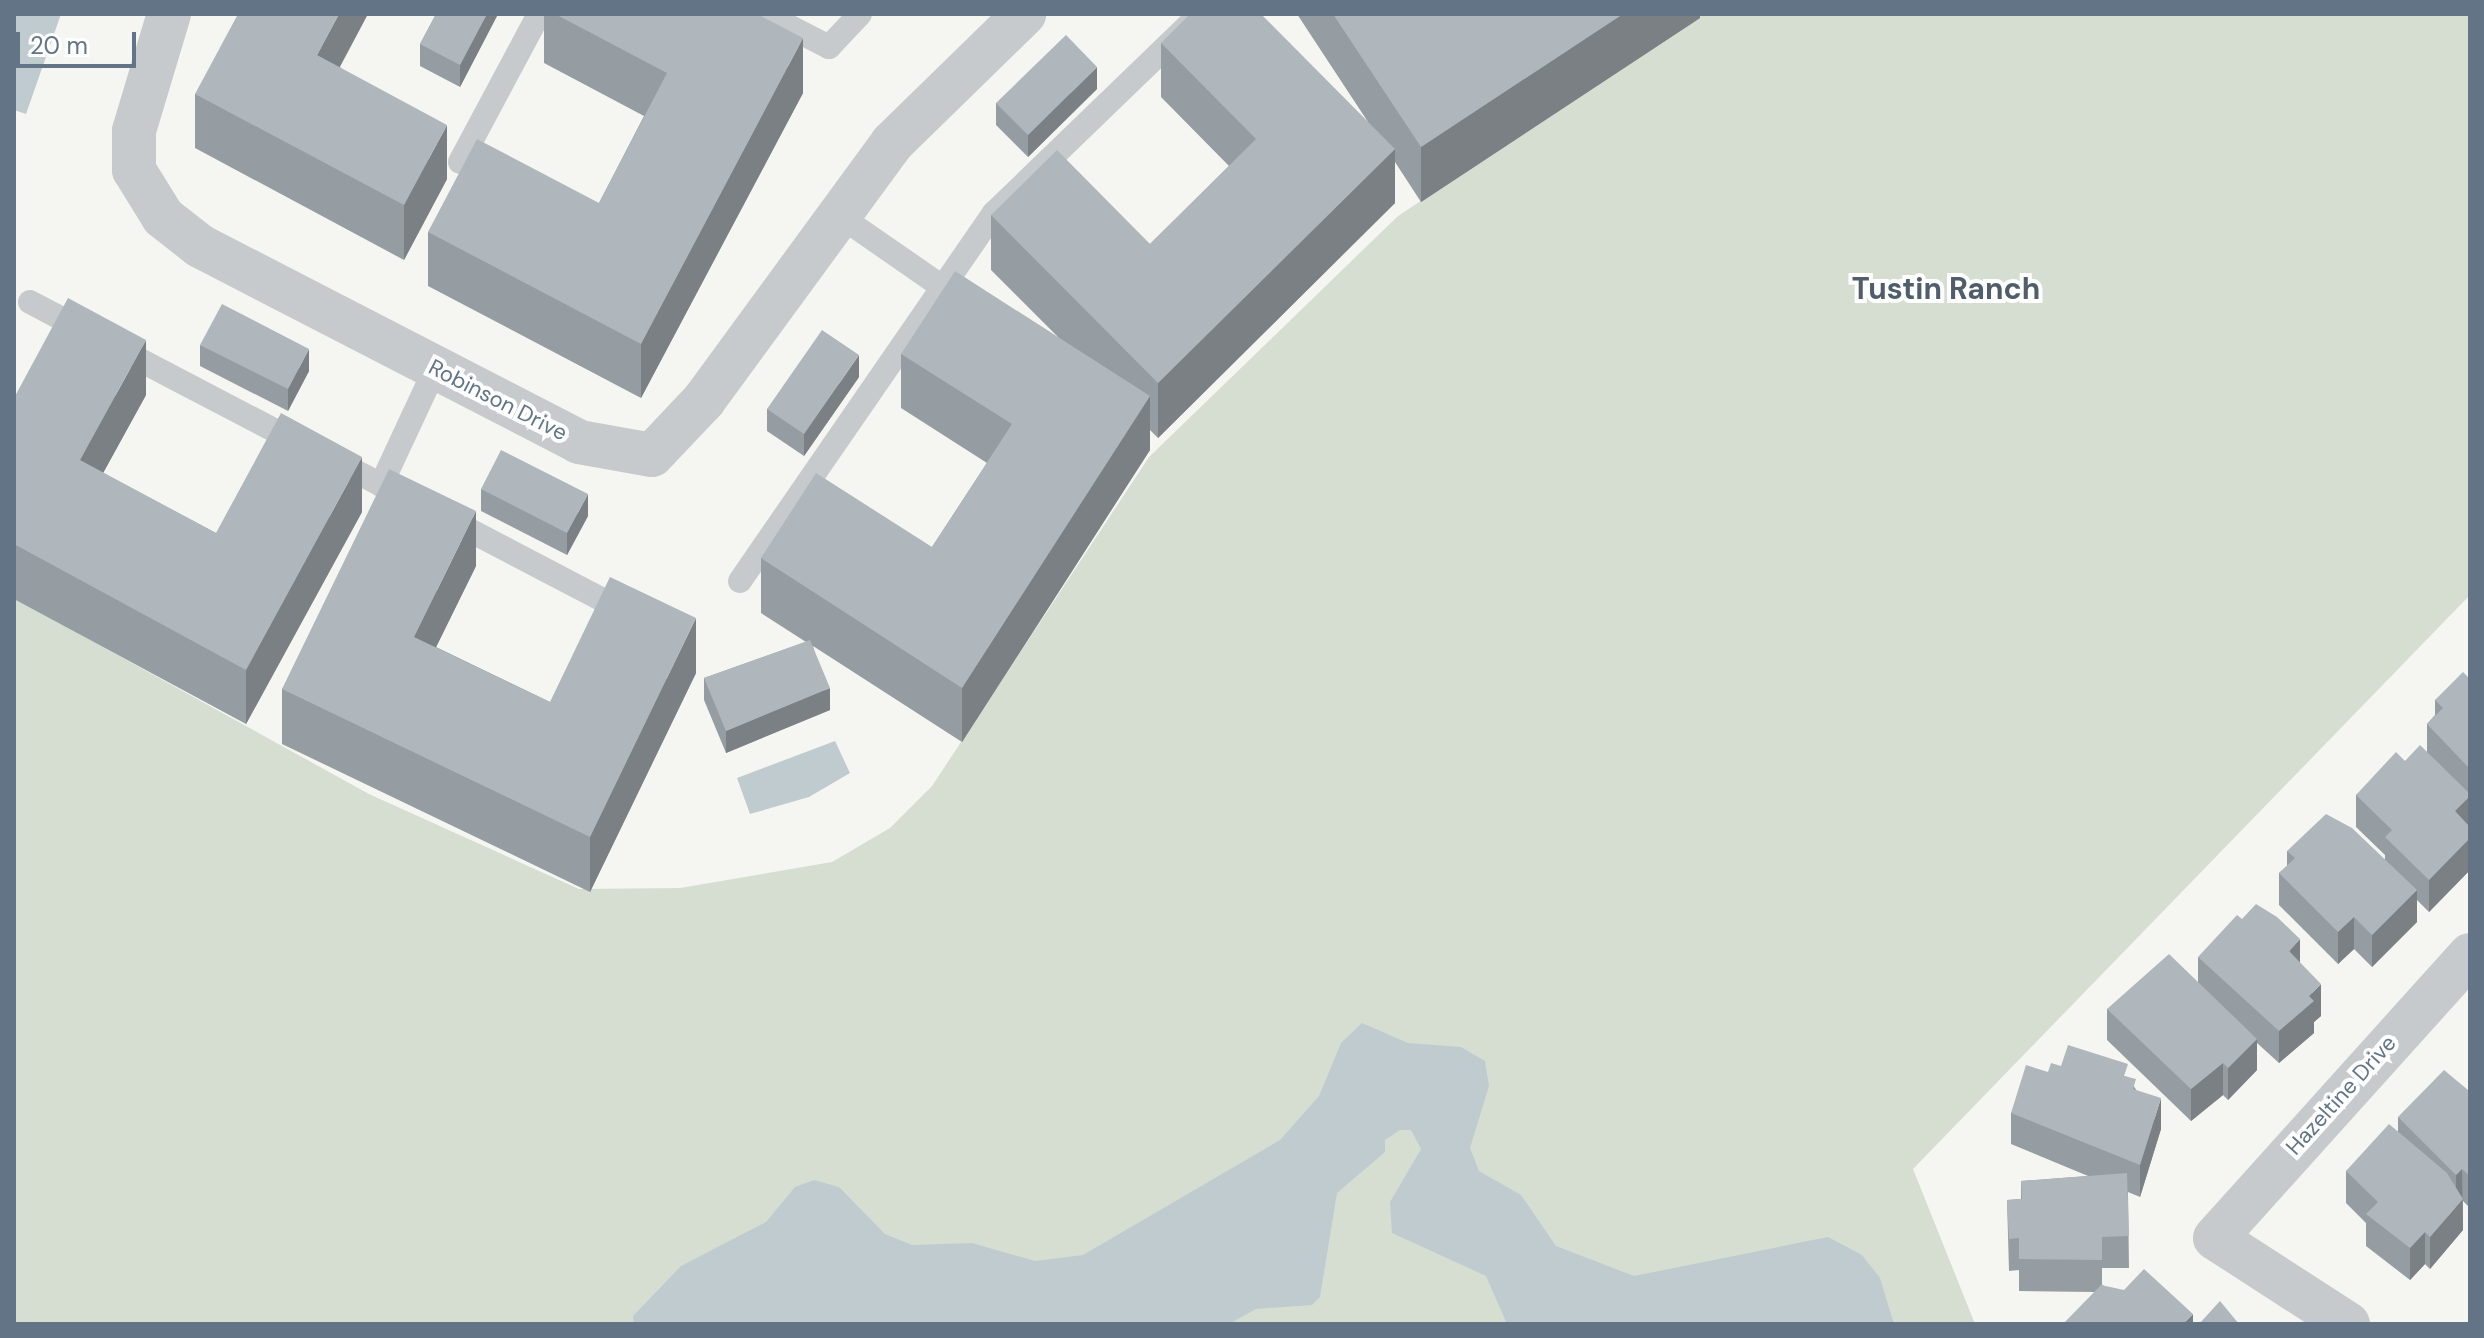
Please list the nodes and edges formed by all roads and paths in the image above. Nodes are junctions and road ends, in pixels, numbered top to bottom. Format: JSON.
{"nodes":[{"id":1,"x":169,"y":14,"type":"edge"},
{"id":2,"x":539,"y":14,"type":"edge"},
{"id":3,"x":765,"y":14,"type":"edge"},
{"id":4,"x":860,"y":14,"type":"edge"},
{"id":5,"x":1024,"y":14,"type":"edge"},
{"id":6,"x":1200,"y":14,"type":"edge"},
{"id":7,"x":460,"y":162,"type":"dead end"},
{"id":8,"x":837,"y":214,"type":"junction"},
{"id":9,"x":938,"y":284,"type":"junction"},
{"id":10,"x":30,"y":302,"type":"dead end"},
{"id":11,"x":436,"y":367,"type":"junction"},
{"id":12,"x":381,"y":485,"type":"junction"},
{"id":13,"x":740,"y":581,"type":"dead end"},
{"id":14,"x":646,"y":622,"type":"edge"},
{"id":15,"x":2470,"y":955,"type":"edge"},
{"id":16,"x":2348,"y":1324,"type":"edge"}],
"edges":[{"from":1,"to":11,"type":"street","name":"Robinson Drive"},
{"from":2,"to":7,"type":"lane"},
{"from":3,"to":4,"type":"lane"},
{"from":5,"to":8,"type":"street","name":"Robinson Drive"},
{"from":6,"to":9,"type":"lane"},
{"from":8,"to":9,"type":"lane"},
{"from":8,"to":11,"type":"street","name":"Robinson Drive"},
{"from":9,"to":13,"type":"lane"},
{"from":10,"to":12,"type":"lane"},
{"from":11,"to":12,"type":"lane"},
{"from":12,"to":14,"type":"lane"},
{"from":15,"to":16,"type":"street","name":"Hazeltine Drive"}]}
